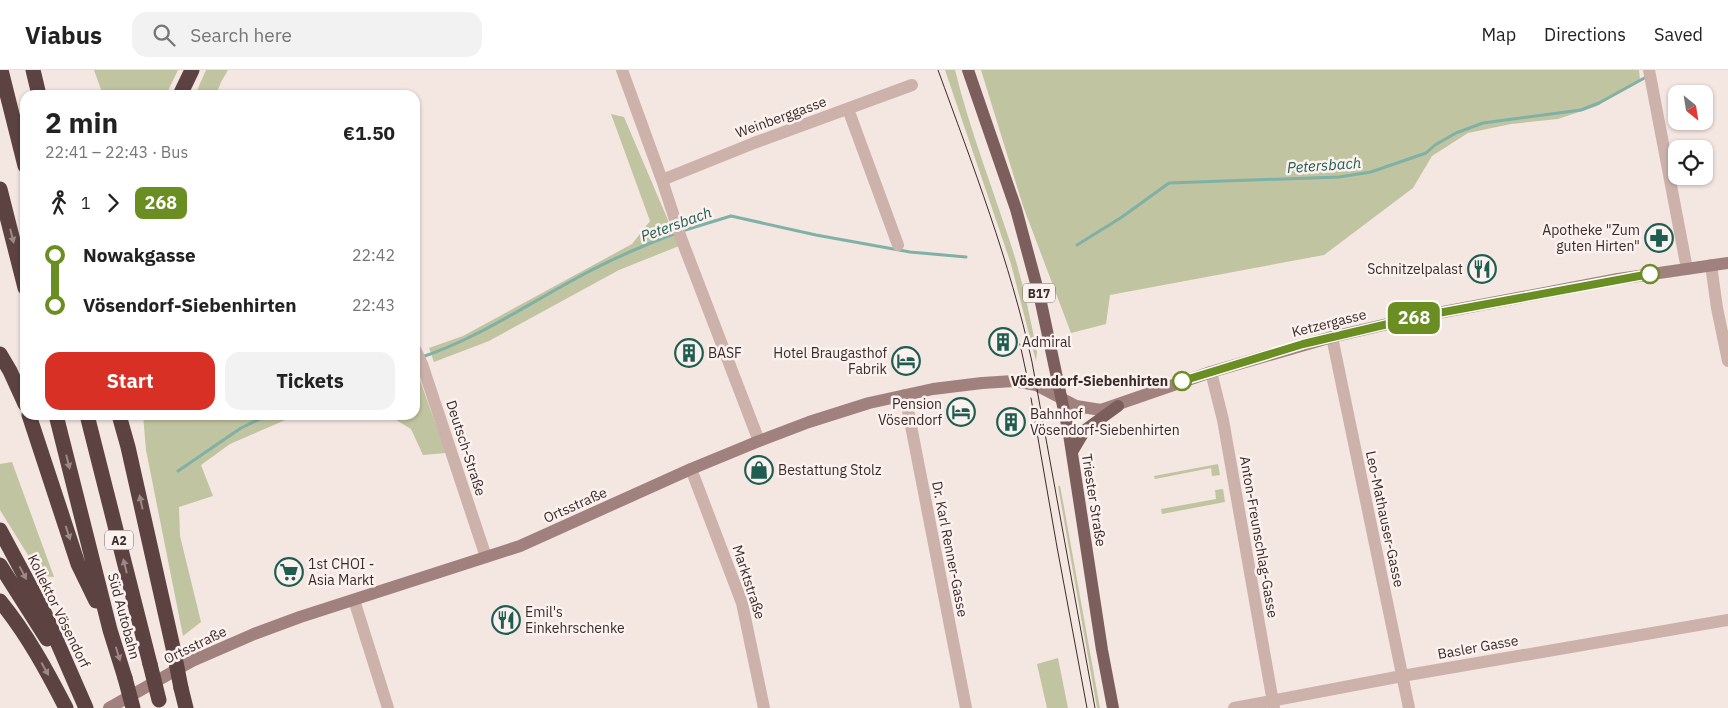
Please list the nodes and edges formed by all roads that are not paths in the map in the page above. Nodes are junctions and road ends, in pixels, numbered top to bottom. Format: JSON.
{"nodes":[{"id":1,"x":1,"y":70,"type":"edge"},
{"id":2,"x":33,"y":70,"type":"edge"},
{"id":3,"x":192,"y":70,"type":"edge"},
{"id":4,"x":622,"y":70,"type":"edge"},
{"id":5,"x":968,"y":70,"type":"edge"},
{"id":6,"x":1651,"y":76,"type":"edge"},
{"id":7,"x":912,"y":85,"type":"dead end"},
{"id":8,"x":38,"y":90,"type":"edge"},
{"id":9,"x":182,"y":90,"type":"edge"},
{"id":10,"x":848,"y":108,"type":"junction"},
{"id":11,"x":20,"y":146,"type":"edge"},
{"id":12,"x":662,"y":180,"type":"junction"},
{"id":13,"x":0,"y":188,"type":"edge"},
{"id":14,"x":898,"y":245,"type":"dead end"},
{"id":15,"x":1728,"y":263,"type":"edge"},
{"id":16,"x":1711,"y":265,"type":"junction"},
{"id":17,"x":20,"y":268,"type":"edge"},
{"id":18,"x":1686,"y":269,"type":"junction"},
{"id":19,"x":1332,"y":337,"type":"junction"},
{"id":20,"x":0,"y":354,"type":"edge"},
{"id":21,"x":420,"y":359,"type":"edge"},
{"id":22,"x":1728,"y":361,"type":"edge"},
{"id":23,"x":1211,"y":372,"type":"junction"},
{"id":24,"x":20,"y":393,"type":"edge"},
{"id":25,"x":905,"y":395,"type":"junction"},
{"id":26,"x":1063,"y":400,"type":"junction"},
{"id":27,"x":1118,"y":406,"type":"junction"},
{"id":28,"x":31,"y":420,"type":"edge"},
{"id":29,"x":57,"y":420,"type":"edge"},
{"id":30,"x":88,"y":420,"type":"edge"},
{"id":31,"x":120,"y":420,"type":"edge"},
{"id":32,"x":130,"y":420,"type":"edge"},
{"id":33,"x":759,"y":442,"type":"junction"},
{"id":34,"x":128,"y":447,"type":"junction"},
{"id":35,"x":1072,"y":452,"type":"junction"},
{"id":36,"x":691,"y":469,"type":"junction"},
{"id":37,"x":0,"y":530,"type":"edge"},
{"id":38,"x":486,"y":557,"type":"junction"},
{"id":39,"x":0,"y":565,"type":"edge"},
{"id":40,"x":354,"y":600,"type":"junction"},
{"id":41,"x":0,"y":601,"type":"edge"},
{"id":42,"x":1728,"y":620,"type":"edge"},
{"id":43,"x":110,"y":630,"type":"junction"},
{"id":44,"x":1402,"y":676,"type":"junction"},
{"id":45,"x":160,"y":704,"type":"edge"},
{"id":46,"x":85,"y":705,"type":"edge"},
{"id":47,"x":1273,"y":705,"type":"edge"},
{"id":48,"x":66,"y":708,"type":"edge"},
{"id":49,"x":109,"y":708,"type":"edge"},
{"id":50,"x":133,"y":708,"type":"edge"},
{"id":51,"x":186,"y":708,"type":"edge"},
{"id":52,"x":388,"y":708,"type":"edge"},
{"id":53,"x":764,"y":708,"type":"edge"},
{"id":54,"x":966,"y":708,"type":"edge"},
{"id":55,"x":1112,"y":708,"type":"edge"},
{"id":56,"x":1234,"y":708,"type":"edge"},
{"id":57,"x":1409,"y":708,"type":"edge"}],
"edges":[{"from":1,"to":11,"type":"highway"},
{"from":2,"to":8,"type":"highway"},
{"from":3,"to":9,"type":"highway"},
{"from":4,"to":12,"type":"street"},
{"from":5,"to":26,"type":"main road","name":"Triester Straße","number":"B17"},
{"from":6,"to":18,"type":"street"},
{"from":7,"to":10,"type":"street","name":"Weinberggasse"},
{"from":10,"to":12,"type":"street","name":"Weinberggasse"},
{"from":10,"to":14,"type":"street"},
{"from":12,"to":33,"type":"street"},
{"from":13,"to":17,"type":"highway","one_way":true},
{"from":15,"to":16,"type":"main road","name":"Ketzergasse"},
{"from":16,"to":18,"type":"main road","name":"Ketzergasse"},
{"from":16,"to":22,"type":"street"},
{"from":18,"to":19,"type":"main road","name":"Ketzergasse"},
{"from":19,"to":23,"type":"main road","name":"Ketzergasse"},
{"from":19,"to":44,"type":"street","name":"Leo-Mathauser-Gasse"},
{"from":20,"to":24,"type":"highway"},
{"from":21,"to":38,"type":"street","name":"Deutsch-Straße"},
{"from":23,"to":27,"type":"main road","name":"Ketzergasse"},
{"from":23,"to":47,"type":"street","name":"Anton-Freunschlag-Gasse"},
{"from":25,"to":26,"type":"main road","name":"Ortsstraße"},
{"from":25,"to":33,"type":"main road","name":"Ortsstraße"},
{"from":25,"to":54,"type":"street","name":"Dr. Karl Renner-Gasse"},
{"from":26,"to":27,"type":"main road","name":"Ketzergasse"},
{"from":26,"to":35,"type":"main road","name":"Triester Straße","number":"B17"},
{"from":27,"to":35,"type":"main road"},
{"from":28,"to":43,"type":"highway","one_way":true},
{"from":29,"to":43,"type":"highway","name":"Süd Autobahn","number":"A2","one_way":true},
{"from":45,"to":30,"type":"highway","name":"Süd Autobahn","number":"A2","one_way":true,"bridge":true},
{"from":31,"to":34,"type":"highway"},
{"from":32,"to":34,"type":"highway"},
{"from":33,"to":36,"type":"main road","name":"Ortsstraße"},
{"from":51,"to":34,"type":"highway","one_way":true,"bridge":true},
{"from":35,"to":55,"type":"main road","name":"Triester Straße","number":"B17"},
{"from":36,"to":38,"type":"main road","name":"Ortsstraße"},
{"from":36,"to":53,"type":"street","name":"Marktstraße"},
{"from":37,"to":46,"type":"highway","name":"Kollektor Vösendorf","one_way":true},
{"from":38,"to":40,"type":"main road","name":"Ortsstraße"},
{"from":39,"to":46,"type":"highway"},
{"from":40,"to":49,"type":"main road","name":"Ortsstraße"},
{"from":40,"to":52,"type":"street"},
{"from":41,"to":48,"type":"highway","one_way":true},
{"from":42,"to":44,"type":"street","name":"Basler Gasse"},
{"from":43,"to":50,"type":"highway","name":"Süd Autobahn","number":"A2","one_way":true,"bridge":true},
{"from":44,"to":47,"type":"street","name":"Basler Gasse"},
{"from":44,"to":57,"type":"street","name":"Leo-Mathauser-Gasse"},
{"from":47,"to":56,"type":"street","name":"Basler Gasse"}]}
